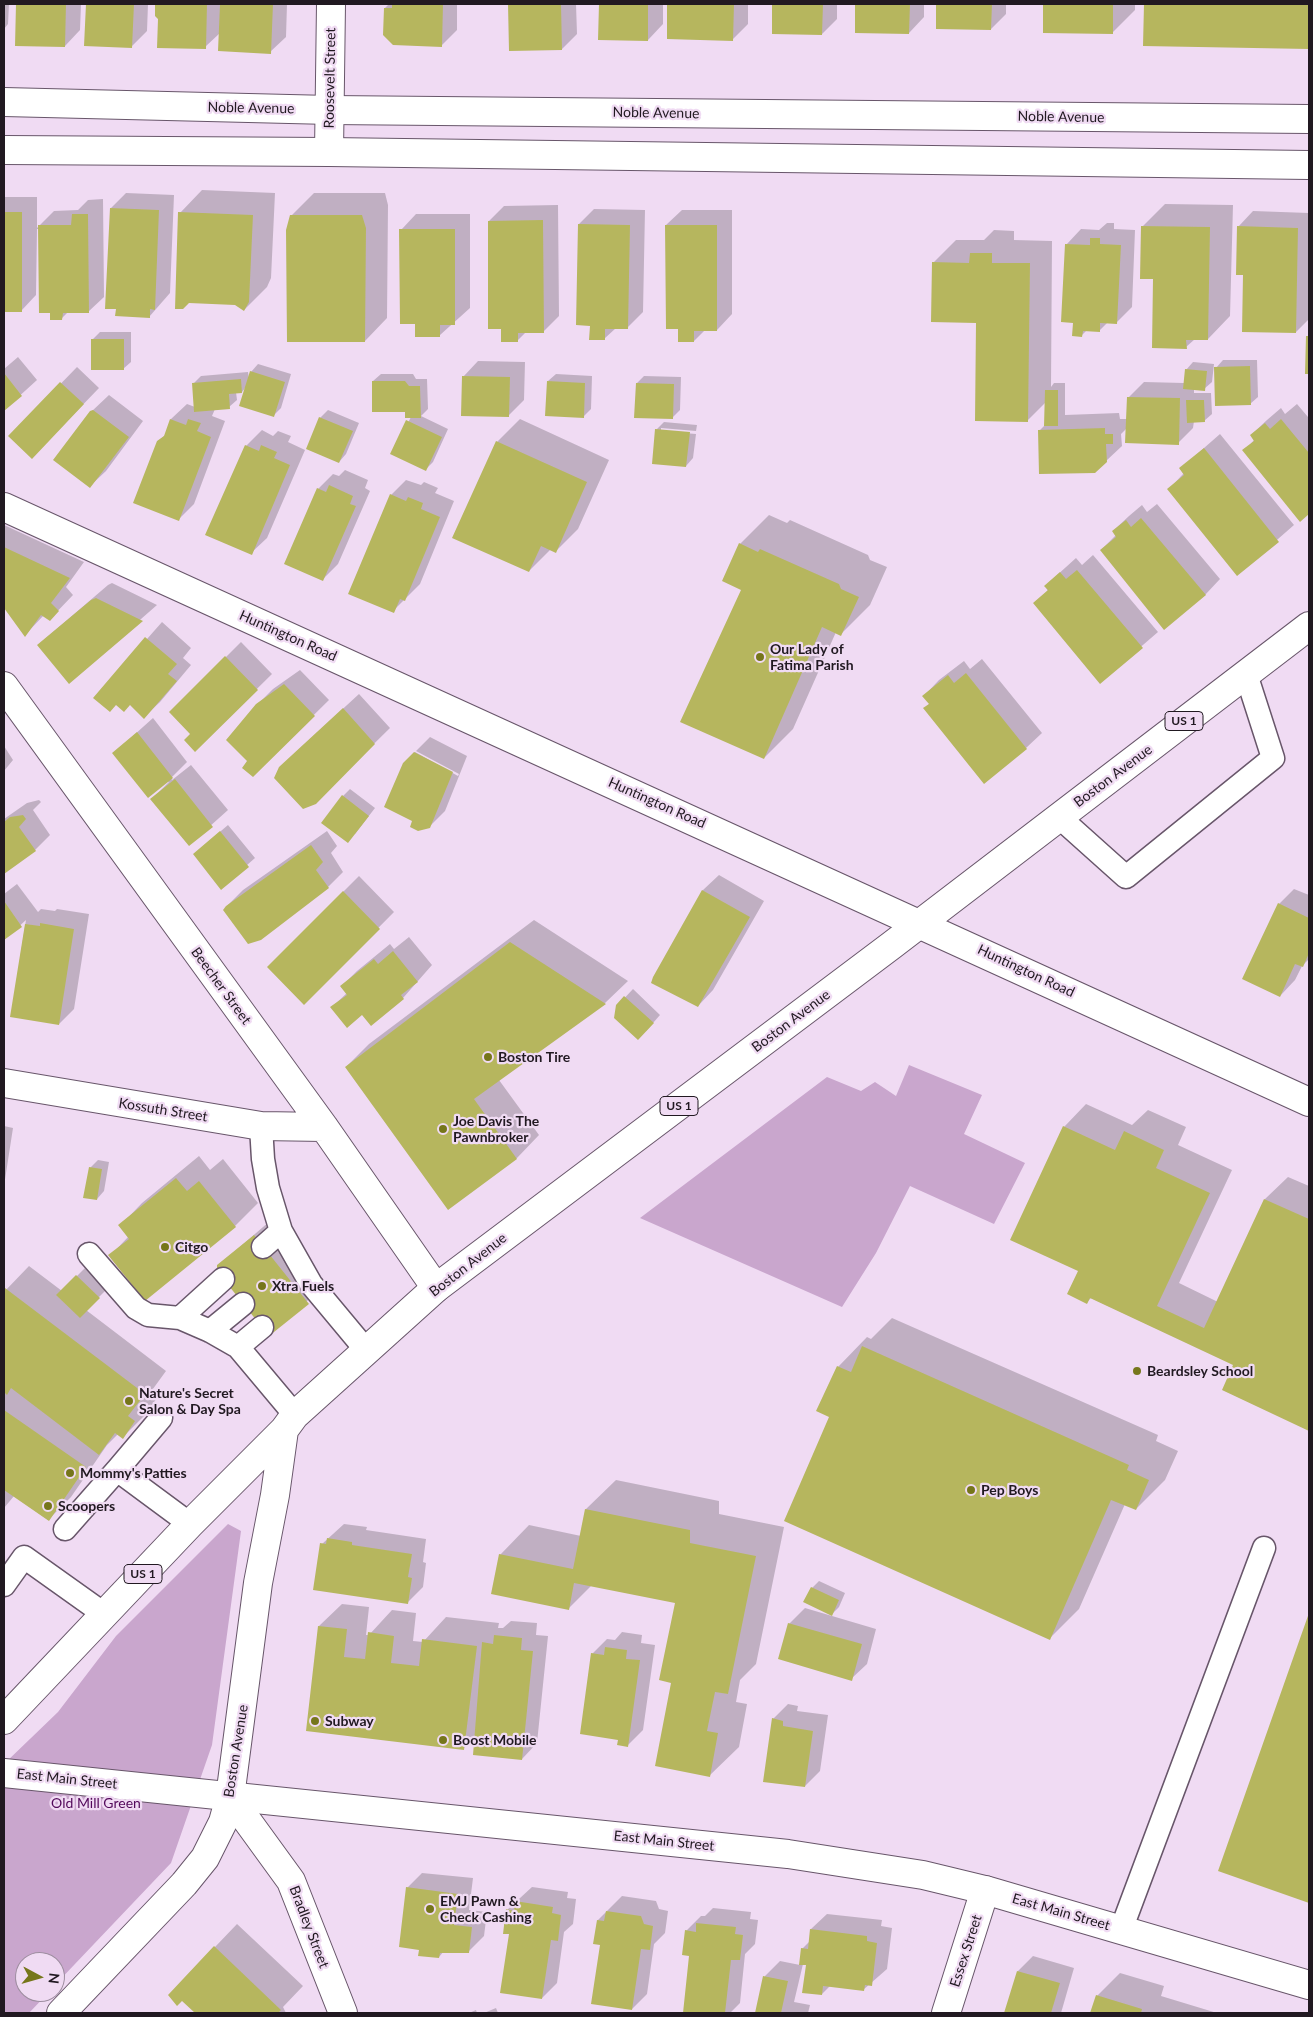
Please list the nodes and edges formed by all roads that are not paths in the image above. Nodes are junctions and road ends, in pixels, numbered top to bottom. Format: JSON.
{"nodes":[{"id":1,"x":331,"y":4,"type":"edge"},
{"id":2,"x":4,"y":102,"type":"edge"},
{"id":3,"x":330,"y":110,"type":"junction"},
{"id":4,"x":1309,"y":119,"type":"edge"},
{"id":5,"x":4,"y":150,"type":"edge"},
{"id":6,"x":329,"y":152,"type":"junction"},
{"id":7,"x":1309,"y":165,"type":"edge"},
{"id":8,"x":4,"y":507,"type":"edge"},
{"id":9,"x":1309,"y":626,"type":"edge"},
{"id":10,"x":1246,"y":674,"type":"junction"},
{"id":11,"x":4,"y":686,"type":"edge"},
{"id":12,"x":1059,"y":817,"type":"junction"},
{"id":13,"x":920,"y":923,"type":"junction"},
{"id":14,"x":4,"y":1083,"type":"edge"},
{"id":15,"x":1309,"y":1102,"type":"edge"},
{"id":16,"x":262,"y":1126,"type":"junction"},
{"id":17,"x":324,"y":1127,"type":"junction"},
{"id":18,"x":281,"y":1232,"type":"junction"},
{"id":19,"x":263,"y":1248,"type":"dead end"},
{"id":20,"x":89,"y":1254,"type":"dead end"},
{"id":21,"x":223,"y":1279,"type":"dead end"},
{"id":22,"x":436,"y":1288,"type":"junction"},
{"id":23,"x":243,"y":1304,"type":"dead end"},
{"id":24,"x":180,"y":1318,"type":"junction"},
{"id":25,"x":262,"y":1327,"type":"dead end"},
{"id":26,"x":210,"y":1331,"type":"junction"},
{"id":27,"x":238,"y":1347,"type":"junction"},
{"id":28,"x":366,"y":1350,"type":"junction"},
{"id":29,"x":161,"y":1418,"type":"dead end"},
{"id":30,"x":290,"y":1422,"type":"junction"},
{"id":31,"x":117,"y":1470,"type":"junction"},
{"id":32,"x":190,"y":1524,"type":"junction"},
{"id":33,"x":65,"y":1529,"type":"dead end"},
{"id":34,"x":1264,"y":1548,"type":"dead end"},
{"id":35,"x":4,"y":1585,"type":"edge"},
{"id":36,"x":104,"y":1614,"type":"junction"},
{"id":37,"x":4,"y":1720,"type":"edge"},
{"id":38,"x":4,"y":1772,"type":"edge"},
{"id":39,"x":230,"y":1797,"type":"junction"},
{"id":40,"x":985,"y":1890,"type":"junction"},
{"id":41,"x":1121,"y":1930,"type":"junction"},
{"id":42,"x":1309,"y":1985,"type":"edge"},
{"id":43,"x":61,"y":2013,"type":"edge"},
{"id":44,"x":342,"y":2013,"type":"edge"},
{"id":45,"x":946,"y":2013,"type":"edge"}],
"edges":[{"from":1,"to":3,"type":"main road","name":"Roosevelt Street"},
{"from":2,"to":3,"type":"main road","name":"Noble Avenue"},
{"from":3,"to":4,"type":"main road","name":"Noble Avenue"},
{"from":3,"to":6,"type":"main road","name":"Roosevelt Street"},
{"from":5,"to":6,"type":"main road"},
{"from":6,"to":7,"type":"main road"},
{"from":8,"to":13,"type":"main road","name":"Huntington Road"},
{"from":9,"to":10,"type":"main road","name":"Boston Avenue","number":"US 1"},
{"from":10,"to":12,"type":"main road","name":"Boston Avenue","number":"US 1"},
{"from":10,"to":12,"type":"lane"},
{"from":11,"to":17,"type":"main road","name":"Beecher Street"},
{"from":12,"to":13,"type":"main road","name":"Boston Avenue","number":"US 1"},
{"from":13,"to":15,"type":"main road","name":"Huntington Road"},
{"from":13,"to":22,"type":"main road","name":"Boston Avenue","number":"US 1"},
{"from":14,"to":16,"type":"main road","name":"Kossuth Street"},
{"from":16,"to":17,"type":"main road","name":"Kossuth Street"},
{"from":16,"to":18,"type":"lane"},
{"from":17,"to":22,"type":"main road","name":"Beecher Street"},
{"from":18,"to":19,"type":"lane"},
{"from":18,"to":28,"type":"lane"},
{"from":20,"to":24,"type":"lane"},
{"from":21,"to":24,"type":"lane"},
{"from":22,"to":28,"type":"main road","name":"Boston Avenue","number":"US 1"},
{"from":23,"to":26,"type":"lane"},
{"from":24,"to":26,"type":"lane"},
{"from":25,"to":27,"type":"lane"},
{"from":26,"to":27,"type":"lane"},
{"from":27,"to":30,"type":"lane"},
{"from":28,"to":30,"type":"main road","name":"Boston Avenue","number":"US 1"},
{"from":29,"to":31,"type":"lane"},
{"from":30,"to":32,"type":"main road","name":"Boston Avenue","number":"US 1"},
{"from":30,"to":39,"type":"main road","name":"Boston Avenue"},
{"from":31,"to":32,"type":"lane"},
{"from":31,"to":33,"type":"lane"},
{"from":32,"to":36,"type":"main road","name":"Boston Avenue","number":"US 1"},
{"from":34,"to":41,"type":"lane"},
{"from":35,"to":36,"type":"lane"},
{"from":36,"to":37,"type":"main road","name":"Boston Avenue","number":"US 1"},
{"from":38,"to":39,"type":"main road","name":"East Main Street"},
{"from":39,"to":40,"type":"main road","name":"East Main Street"},
{"from":39,"to":43,"type":"main road","name":"Boston Avenue"},
{"from":39,"to":44,"type":"main road","name":"Bradley Street"},
{"from":40,"to":41,"type":"main road","name":"East Main Street"},
{"from":40,"to":45,"type":"main road","name":"Essex Street"},
{"from":41,"to":42,"type":"main road","name":"East Main Street"}]}
